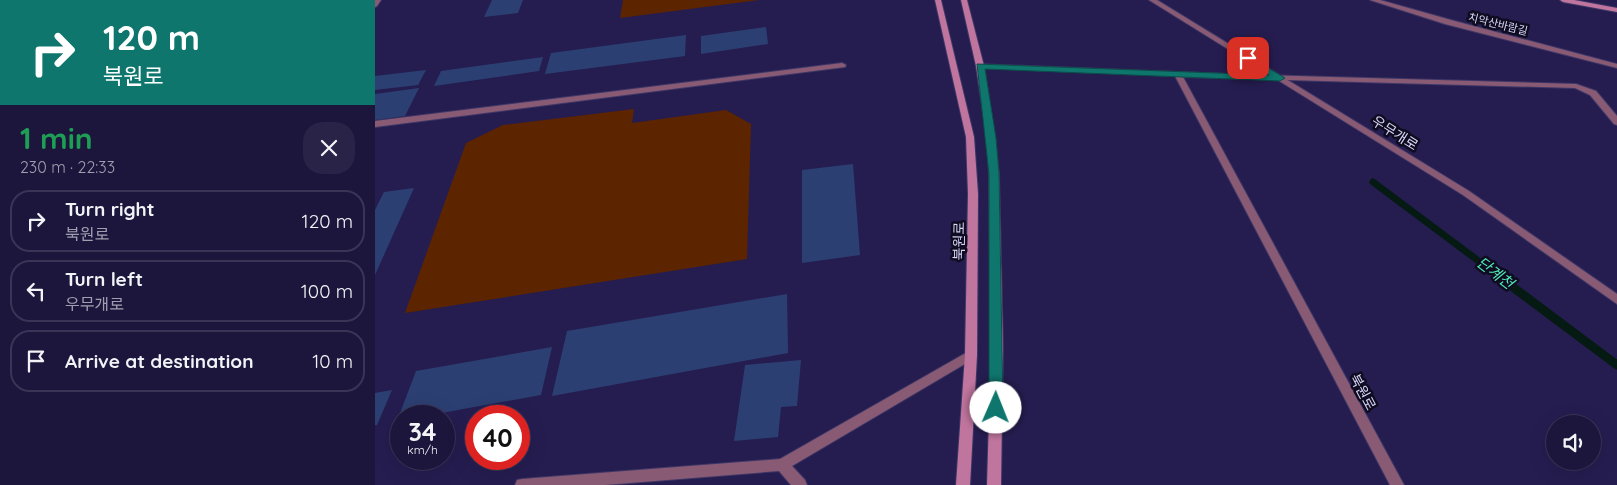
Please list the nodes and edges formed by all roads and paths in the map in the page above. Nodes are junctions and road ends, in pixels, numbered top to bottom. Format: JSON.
{"nodes":[{"id":1,"x":378,"y":0,"type":"edge"},
{"id":2,"x":938,"y":0,"type":"edge"},
{"id":3,"x":964,"y":0,"type":"edge"},
{"id":4,"x":1152,"y":0,"type":"edge"},
{"id":5,"x":1373,"y":0,"type":"edge"},
{"id":6,"x":1563,"y":0,"type":"edge"},
{"id":7,"x":1587,"y":2,"type":"edge"},
{"id":8,"x":375,"y":5,"type":"edge"},
{"id":9,"x":1617,"y":10,"type":"edge"},
{"id":10,"x":843,"y":65,"type":"dead end"},
{"id":11,"x":980,"y":66,"type":"junction"},
{"id":12,"x":1617,"y":66,"type":"edge"},
{"id":13,"x":1177,"y":73,"type":"junction"},
{"id":14,"x":1280,"y":78,"type":"junction"},
{"id":15,"x":1617,"y":122,"type":"edge"},
{"id":16,"x":375,"y":124,"type":"edge"},
{"id":17,"x":1617,"y":300,"type":"edge"},
{"id":18,"x":971,"y":356,"type":"junction"},
{"id":19,"x":782,"y":466,"type":"junction"},
{"id":20,"x":522,"y":485,"type":"edge"},
{"id":21,"x":800,"y":485,"type":"edge"},
{"id":22,"x":963,"y":485,"type":"edge"},
{"id":23,"x":995,"y":485,"type":"edge"},
{"id":24,"x":1397,"y":485,"type":"edge"}],
"edges":[{"from":1,"to":8,"type":"street"},
{"from":2,"to":18,"type":"street","name":"북원로"},
{"from":3,"to":11,"type":"street"},
{"from":4,"to":14,"type":"street","name":"우무개로"},
{"from":5,"to":12,"type":"street","name":"치악산바람길"},
{"from":6,"to":7,"type":"street"},
{"from":7,"to":9,"type":"street"},
{"from":10,"to":16,"type":"street"},
{"from":11,"to":13,"type":"street"},
{"from":11,"to":23,"type":"street"},
{"from":13,"to":14,"type":"street"},
{"from":13,"to":24,"type":"street","name":"북원로"},
{"from":14,"to":15,"type":"street"},
{"from":14,"to":17,"type":"street","name":"우무개로"},
{"from":18,"to":19,"type":"street"},
{"from":18,"to":22,"type":"street","name":"북원로"},
{"from":19,"to":20,"type":"street"},
{"from":19,"to":21,"type":"street"}]}
